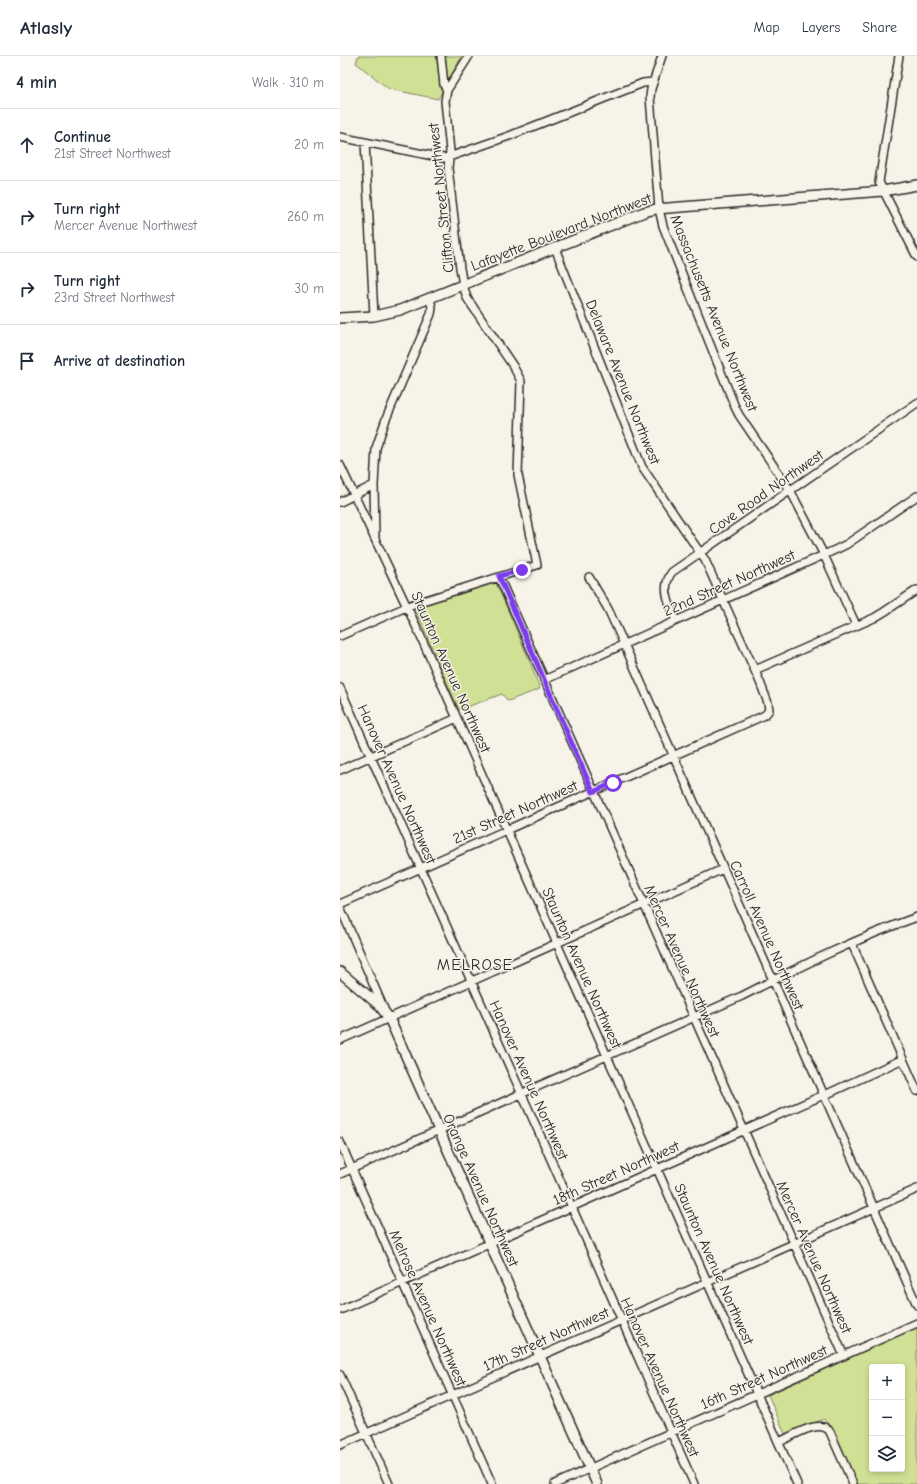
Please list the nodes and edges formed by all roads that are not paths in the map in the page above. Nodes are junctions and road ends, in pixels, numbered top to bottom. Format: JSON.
{"nodes":[{"id":1,"x":440,"y":56,"type":"edge"},
{"id":2,"x":469,"y":56,"type":"edge"},
{"id":3,"x":662,"y":56,"type":"edge"},
{"id":4,"x":899,"y":56,"type":"edge"},
{"id":5,"x":654,"y":82,"type":"junction"},
{"id":6,"x":447,"y":90,"type":"junction"},
{"id":7,"x":340,"y":137,"type":"edge"},
{"id":8,"x":365,"y":142,"type":"junction"},
{"id":9,"x":450,"y":158,"type":"junction"},
{"id":10,"x":917,"y":185,"type":"edge"},
{"id":11,"x":883,"y":191,"type":"junction"},
{"id":12,"x":659,"y":209,"type":"junction"},
{"id":13,"x":555,"y":248,"type":"junction"},
{"id":14,"x":917,"y":257,"type":"edge"},
{"id":15,"x":463,"y":285,"type":"junction"},
{"id":16,"x":430,"y":298,"type":"junction"},
{"id":17,"x":374,"y":316,"type":"junction"},
{"id":18,"x":340,"y":318,"type":"edge"},
{"id":19,"x":917,"y":403,"type":"edge"},
{"id":20,"x":340,"y":465,"type":"edge"},
{"id":21,"x":374,"y":485,"type":"junction"},
{"id":22,"x":790,"y":490,"type":"junction"},
{"id":23,"x":354,"y":496,"type":"junction"},
{"id":24,"x":917,"y":496,"type":"edge"},
{"id":25,"x":340,"y":502,"type":"edge"},
{"id":26,"x":375,"y":540,"type":"junction"},
{"id":27,"x":701,"y":552,"type":"junction"},
{"id":28,"x":824,"y":555,"type":"junction"},
{"id":29,"x":499,"y":576,"type":"junction"},
{"id":30,"x":589,"y":577,"type":"dead end"},
{"id":31,"x":917,"y":590,"type":"edge"},
{"id":32,"x":722,"y":600,"type":"junction"},
{"id":33,"x":407,"y":607,"type":"junction"},
{"id":34,"x":676,"y":621,"type":"junction"},
{"id":35,"x":856,"y":625,"type":"junction"},
{"id":36,"x":340,"y":636,"type":"edge"},
{"id":37,"x":624,"y":644,"type":"junction"},
{"id":38,"x":755,"y":670,"type":"junction"},
{"id":39,"x":544,"y":680,"type":"junction"},
{"id":40,"x":340,"y":688,"type":"edge"},
{"id":41,"x":767,"y":713,"type":"joint"},
{"id":42,"x":457,"y":718,"type":"junction"},
{"id":43,"x":673,"y":756,"type":"junction"},
{"id":44,"x":371,"y":757,"type":"junction"},
{"id":45,"x":340,"y":770,"type":"edge"},
{"id":46,"x":593,"y":792,"type":"junction"},
{"id":47,"x":506,"y":830,"type":"junction"},
{"id":48,"x":420,"y":869,"type":"junction"},
{"id":49,"x":723,"y":869,"type":"junction"},
{"id":50,"x":643,"y":904,"type":"junction"},
{"id":51,"x":340,"y":905,"type":"edge"},
{"id":52,"x":917,"y":917,"type":"edge"},
{"id":53,"x":557,"y":943,"type":"junction"},
{"id":54,"x":852,"y":944,"type":"junction"},
{"id":55,"x":340,"y":972,"type":"edge"},
{"id":56,"x":773,"y":980,"type":"junction"},
{"id":57,"x":470,"y":981,"type":"junction"},
{"id":58,"x":387,"y":1014,"type":"junction"},
{"id":59,"x":693,"y":1017,"type":"junction"},
{"id":60,"x":340,"y":1040,"type":"edge"},
{"id":61,"x":607,"y":1056,"type":"junction"},
{"id":62,"x":903,"y":1059,"type":"junction"},
{"id":63,"x":917,"y":1091,"type":"edge"},
{"id":64,"x":521,"y":1094,"type":"junction"},
{"id":65,"x":824,"y":1095,"type":"junction"},
{"id":66,"x":439,"y":1130,"type":"junction"},
{"id":67,"x":744,"y":1130,"type":"junction"},
{"id":68,"x":340,"y":1142,"type":"edge"},
{"id":69,"x":657,"y":1168,"type":"junction"},
{"id":70,"x":352,"y":1169,"type":"junction"},
{"id":71,"x":340,"y":1174,"type":"edge"},
{"id":72,"x":917,"y":1189,"type":"edge"},
{"id":73,"x":571,"y":1207,"type":"junction"},
{"id":74,"x":874,"y":1208,"type":"junction"},
{"id":75,"x":490,"y":1243,"type":"junction"},
{"id":76,"x":794,"y":1244,"type":"junction"},
{"id":77,"x":707,"y":1281,"type":"junction"},
{"id":78,"x":402,"y":1282,"type":"junction"},
{"id":79,"x":917,"y":1305,"type":"edge"},
{"id":80,"x":340,"y":1310,"type":"edge"},
{"id":81,"x":621,"y":1320,"type":"junction"},
{"id":82,"x":917,"y":1323,"type":"edge"},
{"id":83,"x":540,"y":1356,"type":"junction"},
{"id":84,"x":844,"y":1356,"type":"junction"},
{"id":85,"x":340,"y":1375,"type":"edge"},
{"id":86,"x":757,"y":1394,"type":"junction"},
{"id":87,"x":452,"y":1395,"type":"junction"},
{"id":88,"x":671,"y":1433,"type":"junction"},
{"id":89,"x":366,"y":1434,"type":"junction"},
{"id":90,"x":779,"y":1442,"type":"junction"},
{"id":91,"x":340,"y":1445,"type":"edge"},
{"id":92,"x":590,"y":1468,"type":"junction"},
{"id":93,"x":389,"y":1484,"type":"edge"},
{"id":94,"x":492,"y":1484,"type":"edge"},
{"id":95,"x":555,"y":1484,"type":"edge"},
{"id":96,"x":597,"y":1484,"type":"edge"},
{"id":97,"x":694,"y":1484,"type":"edge"},
{"id":98,"x":797,"y":1484,"type":"edge"},
{"id":99,"x":853,"y":1484,"type":"edge"}],
"edges":[{"from":1,"to":6,"type":"street"},
{"from":2,"to":6,"type":"street","name":"Clifton Street Northwest"},
{"from":3,"to":5,"type":"street","name":"Massachusetts Avenue Northwest"},
{"from":4,"to":11,"type":"street"},
{"from":5,"to":9,"type":"street"},
{"from":5,"to":12,"type":"street","name":"Massachusetts Avenue Northwest"},
{"from":6,"to":9,"type":"street","name":"Clifton Street Northwest"},
{"from":7,"to":8,"type":"street"},
{"from":8,"to":9,"type":"street"},
{"from":8,"to":17,"type":"street"},
{"from":9,"to":15,"type":"street","name":"Clifton Street Northwest"},
{"from":10,"to":11,"type":"main road","name":"Lafayette Boulevard Northwest"},
{"from":11,"to":12,"type":"main road","name":"Lafayette Boulevard Northwest"},
{"from":11,"to":14,"type":"street"},
{"from":12,"to":13,"type":"main road","name":"Lafayette Boulevard Northwest"},
{"from":12,"to":22,"type":"street","name":"Massachusetts Avenue Northwest"},
{"from":13,"to":15,"type":"main road","name":"Lafayette Boulevard Northwest"},
{"from":13,"to":27,"type":"street","name":"Delaware Avenue Northwest"},
{"from":15,"to":16,"type":"main road","name":"Lafayette Boulevard Northwest"},
{"from":15,"to":29,"type":"street","name":"Clifton Street Northwest"},
{"from":16,"to":17,"type":"main road","name":"Lafayette Boulevard Northwest"},
{"from":16,"to":21,"type":"street"},
{"from":17,"to":18,"type":"main road","name":"Lafayette Boulevard Northwest"},
{"from":19,"to":22,"type":"street","name":"Cove Road Northwest"},
{"from":20,"to":23,"type":"street","name":"Staunton Avenue Northwest"},
{"from":21,"to":23,"type":"street"},
{"from":21,"to":26,"type":"street"},
{"from":22,"to":27,"type":"street","name":"Cove Road Northwest"},
{"from":22,"to":28,"type":"street","name":"Massachusetts Avenue Northwest"},
{"from":23,"to":25,"type":"street"},
{"from":23,"to":26,"type":"street","name":"Staunton Avenue Northwest"},
{"from":24,"to":28,"type":"street","name":"22nd Street Northwest"},
{"from":26,"to":33,"type":"street","name":"Staunton Avenue Northwest"},
{"from":27,"to":32,"type":"street","name":"Delaware Avenue Northwest"},
{"from":27,"to":34,"type":"street","name":"Cove Road Northwest"},
{"from":28,"to":32,"type":"street","name":"22nd Street Northwest"},
{"from":28,"to":35,"type":"street","name":"Massachusetts Avenue Northwest"},
{"from":29,"to":33,"type":"street"},
{"from":29,"to":39,"type":"street","name":"Mercer Avenue Northwest"},
{"from":30,"to":37,"type":"street","name":"Carroll Avenue Northwest"},
{"from":31,"to":35,"type":"street"},
{"from":32,"to":34,"type":"street","name":"22nd Street Northwest"},
{"from":32,"to":38,"type":"street","name":"Delaware Avenue Northwest"},
{"from":33,"to":36,"type":"street"},
{"from":33,"to":42,"type":"street","name":"Staunton Avenue Northwest"},
{"from":34,"to":37,"type":"street","name":"22nd Street Northwest"},
{"from":35,"to":38,"type":"street"},
{"from":37,"to":39,"type":"street","name":"22nd Street Northwest"},
{"from":37,"to":43,"type":"street","name":"Carroll Avenue Northwest"},
{"from":38,"to":41,"type":"street","name":"Delaware Avenue Northwest"},
{"from":39,"to":46,"type":"street","name":"Mercer Avenue Northwest"},
{"from":40,"to":44,"type":"street","name":"Hanover Avenue Northwest"},
{"from":41,"to":43,"type":"street","name":"21st Street Northwest"},
{"from":42,"to":44,"type":"street"},
{"from":42,"to":47,"type":"street","name":"Staunton Avenue Northwest"},
{"from":43,"to":46,"type":"street","name":"21st Street Northwest"},
{"from":43,"to":49,"type":"street","name":"Carroll Avenue Northwest"},
{"from":44,"to":45,"type":"street"},
{"from":44,"to":48,"type":"street","name":"Hanover Avenue Northwest"},
{"from":46,"to":47,"type":"street","name":"21st Street Northwest"},
{"from":46,"to":50,"type":"street","name":"Mercer Avenue Northwest"},
{"from":47,"to":48,"type":"street","name":"21st Street Northwest"},
{"from":47,"to":53,"type":"street","name":"Staunton Avenue Northwest"},
{"from":48,"to":51,"type":"street","name":"21st Street Northwest"},
{"from":48,"to":57,"type":"street","name":"Hanover Avenue Northwest"},
{"from":49,"to":50,"type":"street"},
{"from":49,"to":56,"type":"street","name":"Carroll Avenue Northwest"},
{"from":50,"to":53,"type":"street"},
{"from":50,"to":59,"type":"street","name":"Mercer Avenue Northwest"},
{"from":51,"to":58,"type":"street","name":"Orange Avenue Northwest"},
{"from":52,"to":54,"type":"street"},
{"from":53,"to":57,"type":"street"},
{"from":53,"to":61,"type":"street","name":"Staunton Avenue Northwest"},
{"from":54,"to":56,"type":"street"},
{"from":54,"to":62,"type":"street"},
{"from":55,"to":58,"type":"main road"},
{"from":56,"to":59,"type":"street"},
{"from":56,"to":65,"type":"street","name":"Carroll Avenue Northwest"},
{"from":57,"to":58,"type":"street"},
{"from":57,"to":64,"type":"street","name":"Hanover Avenue Northwest"},
{"from":58,"to":60,"type":"street"},
{"from":58,"to":66,"type":"main road","name":"Orange Avenue Northwest"},
{"from":59,"to":61,"type":"street"},
{"from":59,"to":67,"type":"street","name":"Mercer Avenue Northwest"},
{"from":61,"to":64,"type":"street"},
{"from":61,"to":69,"type":"street","name":"Staunton Avenue Northwest"},
{"from":62,"to":63,"type":"street"},
{"from":62,"to":65,"type":"street","name":"18th Street Northwest"},
{"from":64,"to":66,"type":"street"},
{"from":64,"to":73,"type":"street","name":"Hanover Avenue Northwest"},
{"from":65,"to":67,"type":"street","name":"18th Street Northwest"},
{"from":65,"to":74,"type":"street","name":"Carroll Avenue Northwest"},
{"from":66,"to":70,"type":"street"},
{"from":66,"to":75,"type":"main road","name":"Orange Avenue Northwest"},
{"from":67,"to":69,"type":"street","name":"18th Street Northwest"},
{"from":67,"to":76,"type":"street","name":"Mercer Avenue Northwest"},
{"from":68,"to":70,"type":"street","name":"Melrose Avenue Northwest"},
{"from":69,"to":73,"type":"street","name":"18th Street Northwest"},
{"from":69,"to":77,"type":"street","name":"Staunton Avenue Northwest"},
{"from":70,"to":71,"type":"street"},
{"from":70,"to":78,"type":"street","name":"Melrose Avenue Northwest"},
{"from":72,"to":74,"type":"street","name":"17th Street Northwest"},
{"from":73,"to":75,"type":"street","name":"18th Street Northwest"},
{"from":73,"to":81,"type":"street","name":"Hanover Avenue Northwest"},
{"from":74,"to":76,"type":"street","name":"17th Street Northwest"},
{"from":74,"to":79,"type":"street","name":"Carroll Avenue Northwest"},
{"from":75,"to":78,"type":"street","name":"18th Street Northwest"},
{"from":75,"to":83,"type":"main road","name":"Orange Avenue Northwest"},
{"from":76,"to":77,"type":"street","name":"17th Street Northwest"},
{"from":76,"to":84,"type":"street","name":"Mercer Avenue Northwest"},
{"from":77,"to":81,"type":"street","name":"17th Street Northwest"},
{"from":77,"to":86,"type":"street","name":"Staunton Avenue Northwest"},
{"from":78,"to":80,"type":"street","name":"18th Street Northwest"},
{"from":78,"to":87,"type":"street","name":"Melrose Avenue Northwest"},
{"from":81,"to":83,"type":"street","name":"17th Street Northwest"},
{"from":81,"to":88,"type":"street","name":"Hanover Avenue Northwest"},
{"from":82,"to":84,"type":"street","name":"16th Street Northwest"},
{"from":83,"to":87,"type":"street","name":"17th Street Northwest"},
{"from":83,"to":92,"type":"main road","name":"Orange Avenue Northwest"},
{"from":84,"to":86,"type":"street","name":"16th Street Northwest"},
{"from":85,"to":89,"type":"street"},
{"from":86,"to":88,"type":"street","name":"16th Street Northwest"},
{"from":86,"to":90,"type":"street","name":"Staunton Avenue Northwest"},
{"from":87,"to":89,"type":"street","name":"17th Street Northwest"},
{"from":87,"to":94,"type":"street","name":"Melrose Avenue Northwest"},
{"from":88,"to":92,"type":"street","name":"16th Street Northwest"},
{"from":88,"to":97,"type":"street","name":"Hanover Avenue Northwest"},
{"from":89,"to":91,"type":"street","name":"17th Street Northwest"},
{"from":89,"to":93,"type":"street"},
{"from":90,"to":98,"type":"street","name":"Staunton Avenue Northwest"},
{"from":90,"to":99,"type":"street"},
{"from":92,"to":95,"type":"street","name":"16th Street Northwest"},
{"from":92,"to":96,"type":"main road","name":"Orange Avenue Northwest"}]}
